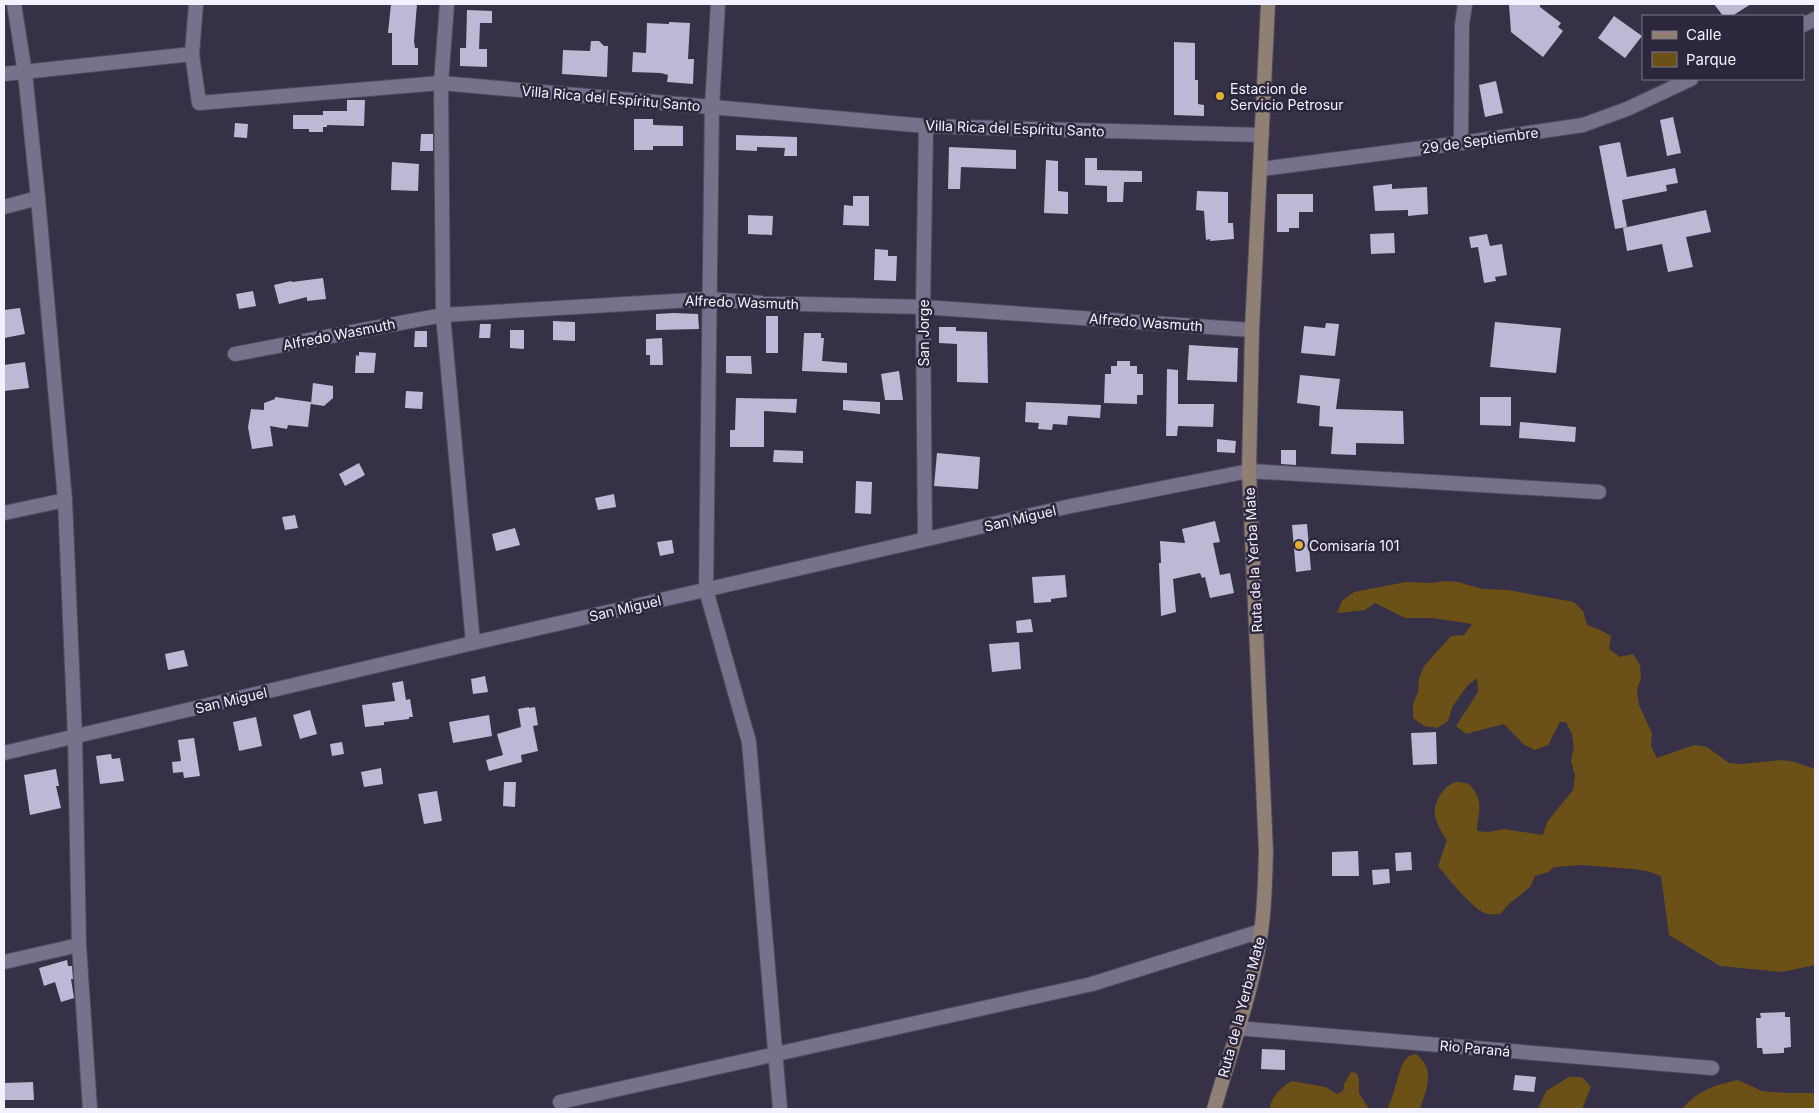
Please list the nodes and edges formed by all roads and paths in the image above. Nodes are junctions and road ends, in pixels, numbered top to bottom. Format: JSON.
{"nodes":[{"id":1,"x":14,"y":4,"type":"edge"},
{"id":2,"x":196,"y":4,"type":"edge"},
{"id":3,"x":447,"y":4,"type":"edge"},
{"id":4,"x":718,"y":4,"type":"edge"},
{"id":5,"x":1268,"y":4,"type":"edge"},
{"id":6,"x":1465,"y":4,"type":"edge"},
{"id":7,"x":192,"y":54,"type":"junction"},
{"id":8,"x":26,"y":73,"type":"junction"},
{"id":9,"x":4,"y":74,"type":"edge"},
{"id":10,"x":1689,"y":80,"type":"edge"},
{"id":11,"x":441,"y":83,"type":"junction"},
{"id":12,"x":712,"y":106,"type":"junction"},
{"id":13,"x":926,"y":126,"type":"junction"},
{"id":14,"x":1262,"y":135,"type":"junction"},
{"id":15,"x":1461,"y":143,"type":"junction"},
{"id":16,"x":1261,"y":169,"type":"junction"},
{"id":17,"x":38,"y":198,"type":"junction"},
{"id":18,"x":4,"y":206,"type":"edge"},
{"id":19,"x":709,"y":299,"type":"junction"},
{"id":20,"x":923,"y":307,"type":"junction"},
{"id":21,"x":443,"y":315,"type":"junction"},
{"id":22,"x":1252,"y":330,"type":"junction"},
{"id":23,"x":235,"y":354,"type":"dead end"},
{"id":24,"x":1249,"y":471,"type":"junction"},
{"id":25,"x":1598,"y":492,"type":"dead end"},
{"id":26,"x":65,"y":500,"type":"junction"},
{"id":27,"x":4,"y":513,"type":"edge"},
{"id":28,"x":925,"y":539,"type":"junction"},
{"id":29,"x":706,"y":590,"type":"junction"},
{"id":30,"x":472,"y":643,"type":"junction"},
{"id":31,"x":75,"y":736,"type":"junction"},
{"id":32,"x":4,"y":753,"type":"edge"},
{"id":33,"x":1261,"y":931,"type":"junction"},
{"id":34,"x":79,"y":944,"type":"junction"},
{"id":35,"x":4,"y":962,"type":"edge"},
{"id":36,"x":1237,"y":1028,"type":"junction"},
{"id":37,"x":775,"y":1055,"type":"junction"},
{"id":38,"x":1712,"y":1068,"type":"dead end"},
{"id":39,"x":560,"y":1102,"type":"dead end"},
{"id":40,"x":90,"y":1109,"type":"edge"},
{"id":41,"x":780,"y":1109,"type":"edge"},
{"id":42,"x":1214,"y":1109,"type":"edge"}],
"edges":[{"from":1,"to":8,"type":"street"},
{"from":2,"to":7,"type":"street"},
{"from":3,"to":11,"type":"street"},
{"from":4,"to":12,"type":"street"},
{"from":5,"to":14,"type":"main road","name":"Ruta de la Yerba Mate"},
{"from":6,"to":15,"type":"street"},
{"from":7,"to":8,"type":"street"},
{"from":7,"to":11,"type":"street","name":"Villa Rica del Espíritu Santo"},
{"from":8,"to":9,"type":"street"},
{"from":8,"to":17,"type":"street"},
{"from":10,"to":15,"type":"street","name":"29 de Septiembre"},
{"from":11,"to":12,"type":"street","name":"Villa Rica del Espíritu Santo"},
{"from":11,"to":21,"type":"street"},
{"from":12,"to":13,"type":"street","name":"Villa Rica del Espíritu Santo"},
{"from":12,"to":19,"type":"street"},
{"from":13,"to":14,"type":"street","name":"Villa Rica del Espíritu Santo"},
{"from":13,"to":20,"type":"street","name":"San Jorge"},
{"from":14,"to":16,"type":"main road","name":"Ruta de la Yerba Mate"},
{"from":15,"to":16,"type":"street","name":"29 de Septiembre"},
{"from":16,"to":22,"type":"main road","name":"Ruta de la Yerba Mate"},
{"from":17,"to":18,"type":"street"},
{"from":17,"to":26,"type":"street"},
{"from":19,"to":20,"type":"street","name":"Alfredo Wasmuth"},
{"from":19,"to":21,"type":"street","name":"Alfredo Wasmuth"},
{"from":19,"to":29,"type":"street"},
{"from":20,"to":22,"type":"street","name":"Alfredo Wasmuth"},
{"from":20,"to":28,"type":"street","name":"San Jorge"},
{"from":21,"to":23,"type":"street","name":"Alfredo Wasmuth"},
{"from":21,"to":30,"type":"street"},
{"from":22,"to":24,"type":"main road","name":"Ruta de la Yerba Mate"},
{"from":24,"to":25,"type":"street","name":"San Miguel"},
{"from":24,"to":28,"type":"street","name":"San Miguel"},
{"from":24,"to":33,"type":"main road","name":"Ruta de la Yerba Mate"},
{"from":26,"to":27,"type":"street"},
{"from":26,"to":31,"type":"street"},
{"from":28,"to":29,"type":"street","name":"San Miguel"},
{"from":29,"to":30,"type":"street","name":"San Miguel"},
{"from":29,"to":37,"type":"street"},
{"from":30,"to":31,"type":"street","name":"San Miguel"},
{"from":31,"to":32,"type":"street","name":"San Miguel"},
{"from":31,"to":34,"type":"street"},
{"from":33,"to":36,"type":"main road","name":"Ruta de la Yerba Mate"},
{"from":33,"to":37,"type":"street"},
{"from":34,"to":35,"type":"street"},
{"from":34,"to":40,"type":"street"},
{"from":36,"to":38,"type":"street","name":"Rio Paraná"},
{"from":36,"to":42,"type":"main road","name":"Ruta de la Yerba Mate"},
{"from":37,"to":39,"type":"street"},
{"from":37,"to":41,"type":"street"}]}
